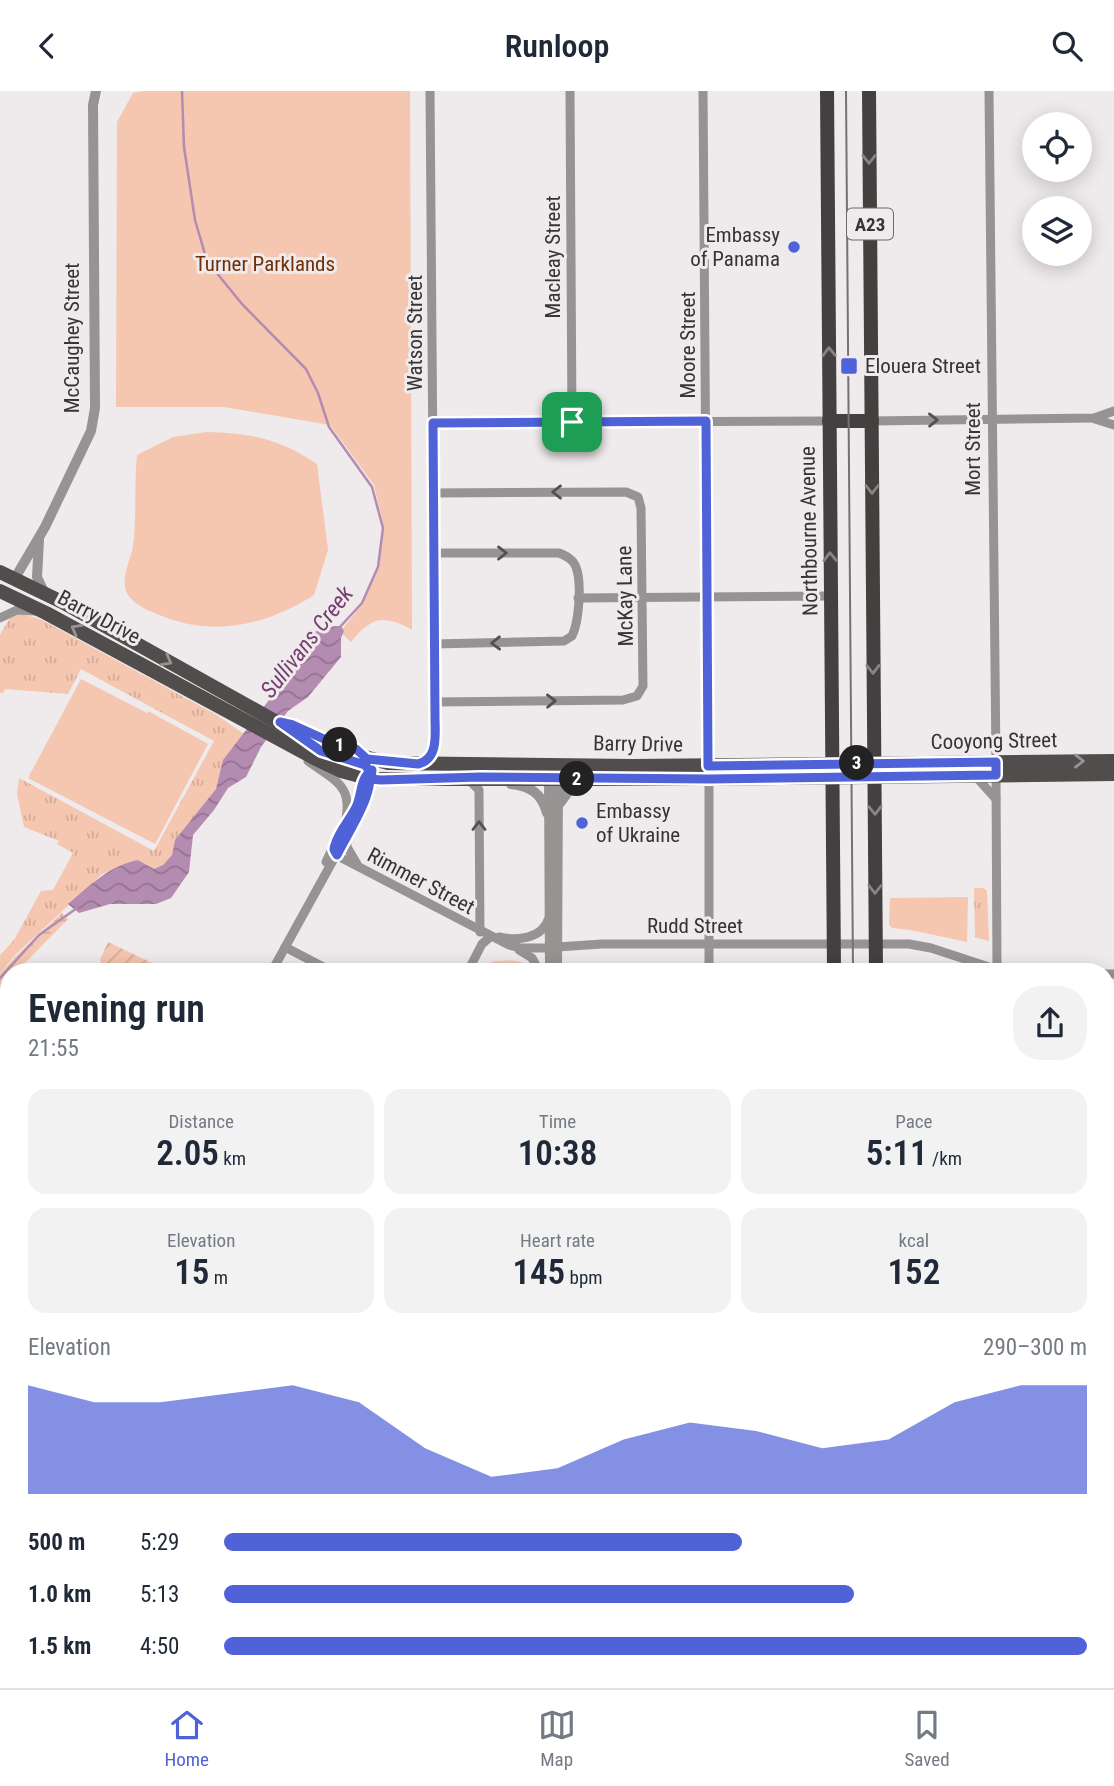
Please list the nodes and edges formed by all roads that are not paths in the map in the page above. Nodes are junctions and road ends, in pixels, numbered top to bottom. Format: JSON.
{"nodes":[{"id":1,"x":89,"y":91,"type":"edge"},
{"id":2,"x":96,"y":91,"type":"edge"},
{"id":3,"x":429,"y":91,"type":"edge"},
{"id":4,"x":570,"y":91,"type":"edge"},
{"id":5,"x":703,"y":91,"type":"edge"},
{"id":6,"x":827,"y":91,"type":"edge"},
{"id":7,"x":869,"y":91,"type":"edge"},
{"id":8,"x":991,"y":94,"type":"edge"},
{"id":9,"x":93,"y":105,"type":"junction"},
{"id":10,"x":1114,"y":411,"type":"edge"},
{"id":11,"x":1094,"y":418,"type":"junction"},
{"id":12,"x":993,"y":419,"type":"junction"},
{"id":13,"x":706,"y":421,"type":"junction"},
{"id":14,"x":829,"y":421,"type":"junction"},
{"id":15,"x":872,"y":421,"type":"junction"},
{"id":16,"x":572,"y":422,"type":"junction"},
{"id":17,"x":433,"y":423,"type":"junction"},
{"id":18,"x":1114,"y":425,"type":"edge"},
{"id":19,"x":433,"y":493,"type":"junction"},
{"id":20,"x":39,"y":537,"type":"junction"},
{"id":21,"x":433,"y":553,"type":"junction"},
{"id":22,"x":0,"y":572,"type":"edge"},
{"id":23,"x":15,"y":578,"type":"junction"},
{"id":24,"x":44,"y":592,"type":"junction"},
{"id":25,"x":2,"y":596,"type":"edge"},
{"id":26,"x":831,"y":596,"type":"junction"},
{"id":27,"x":642,"y":597,"type":"junction"},
{"id":28,"x":707,"y":597,"type":"junction"},
{"id":29,"x":578,"y":598,"type":"junction"},
{"id":30,"x":46,"y":613,"type":"junction"},
{"id":31,"x":0,"y":618,"type":"edge"},
{"id":32,"x":434,"y":644,"type":"junction"},
{"id":33,"x":434,"y":702,"type":"junction"},
{"id":34,"x":277,"y":739,"type":"junction"},
{"id":35,"x":435,"y":743,"type":"junction"},
{"id":36,"x":1114,"y":761,"type":"edge"},
{"id":37,"x":418,"y":764,"type":"junction"},
{"id":38,"x":452,"y":765,"type":"junction"},
{"id":39,"x":1044,"y":768,"type":"junction"},
{"id":40,"x":996,"y":769,"type":"junction"},
{"id":41,"x":832,"y":770,"type":"junction"},
{"id":42,"x":874,"y":770,"type":"junction"},
{"id":43,"x":369,"y":771,"type":"junction"},
{"id":44,"x":554,"y":771,"type":"junction"},
{"id":45,"x":708,"y":773,"type":"junction"},
{"id":46,"x":1114,"y":774,"type":"edge"},
{"id":47,"x":969,"y":776,"type":"junction"},
{"id":48,"x":443,"y":779,"type":"junction"},
{"id":49,"x":596,"y":779,"type":"junction"},
{"id":50,"x":472,"y":783,"type":"junction"},
{"id":51,"x":996,"y":799,"type":"junction"},
{"id":52,"x":558,"y":808,"type":"junction"},
{"id":53,"x":550,"y":822,"type":"junction"},
{"id":54,"x":346,"y":829,"type":"junction"},
{"id":55,"x":336,"y":841,"type":"junction"},
{"id":56,"x":337,"y":855,"type":"junction"},
{"id":57,"x":364,"y":870,"type":"junction"},
{"id":58,"x":316,"y":890,"type":"junction"},
{"id":59,"x":550,"y":917,"type":"junction"},
{"id":60,"x":480,"y":932,"type":"junction"},
{"id":61,"x":491,"y":937,"type":"junction"},
{"id":62,"x":710,"y":943,"type":"junction"},
{"id":63,"x":834,"y":944,"type":"junction"},
{"id":64,"x":876,"y":944,"type":"junction"},
{"id":65,"x":510,"y":945,"type":"junction"},
{"id":66,"x":285,"y":947,"type":"junction"},
{"id":67,"x":553,"y":947,"type":"junction"},
{"id":68,"x":474,"y":961,"type":"joint"},
{"id":69,"x":276,"y":963,"type":"edge"},
{"id":70,"x":316,"y":963,"type":"edge"},
{"id":71,"x":535,"y":963,"type":"edge"},
{"id":72,"x":551,"y":963,"type":"edge"},
{"id":73,"x":556,"y":963,"type":"edge"},
{"id":74,"x":709,"y":963,"type":"edge"},
{"id":75,"x":834,"y":963,"type":"edge"},
{"id":76,"x":876,"y":963,"type":"edge"},
{"id":77,"x":974,"y":963,"type":"edge"},
{"id":78,"x":998,"y":963,"type":"edge"}],
"edges":[{"from":1,"to":9,"type":"street","name":"McCaughey Street"},
{"from":2,"to":9,"type":"street","name":"McCaughey Street"},
{"from":3,"to":17,"type":"street","name":"Watson Street"},
{"from":4,"to":16,"type":"street","name":"Macleay Street"},
{"from":5,"to":13,"type":"street","name":"Moore Street"},
{"from":14,"to":6,"type":"highway","name":"Northbourne Avenue","number":"A23","one_way":true},
{"from":7,"to":15,"type":"highway","number":"A23","one_way":true},
{"from":8,"to":12,"type":"street","name":"Mort Street"},
{"from":9,"to":20,"type":"street","name":"McCaughey Street"},
{"from":10,"to":11,"type":"street"},
{"from":11,"to":12,"type":"street"},
{"from":11,"to":18,"type":"street"},
{"from":15,"to":12,"type":"street","one_way":true},
{"from":12,"to":40,"type":"street","name":"Mort Street"},
{"from":13,"to":14,"type":"street"},
{"from":13,"to":16,"type":"street"},
{"from":13,"to":28,"type":"street","name":"Moore Street"},
{"from":14,"to":15,"type":"highway"},
{"from":26,"to":14,"type":"highway","name":"Northbourne Avenue","number":"A23","one_way":true},
{"from":15,"to":42,"type":"highway","number":"A23","one_way":true},
{"from":16,"to":17,"type":"street"},
{"from":17,"to":19,"type":"street","name":"Watson Street"},
{"from":19,"to":21,"type":"street","name":"Watson Street"},
{"from":27,"to":19,"type":"street","name":"McKay Lane","one_way":true},
{"from":20,"to":23,"type":"street","name":"McCaughey Street"},
{"from":20,"to":24,"type":"street"},
{"from":21,"to":29,"type":"street","one_way":true},
{"from":21,"to":32,"type":"street","name":"Watson Street"},
{"from":22,"to":23,"type":"main road","name":"Barry Drive"},
{"from":23,"to":24,"type":"main road","name":"Barry Drive"},
{"from":23,"to":25,"type":"main road","name":"McCaughey Street"},
{"from":24,"to":43,"type":"main road","name":"Barry Drive","one_way":true},
{"from":25,"to":30,"type":"main road","name":"Barry Drive"},
{"from":26,"to":28,"type":"street"},
{"from":26,"to":41,"type":"highway","name":"Northbourne Avenue","number":"A23"},
{"from":27,"to":28,"type":"street"},
{"from":27,"to":29,"type":"street"},
{"from":33,"to":27,"type":"street","name":"McKay Lane","one_way":true},
{"from":28,"to":45,"type":"street","name":"Moore Street"},
{"from":29,"to":32,"type":"street","one_way":true},
{"from":30,"to":31,"type":"street"},
{"from":34,"to":30,"type":"main road","name":"Barry Drive","one_way":true},
{"from":32,"to":33,"type":"street","name":"Watson Street"},
{"from":33,"to":35,"type":"street","name":"Watson Street"},
{"from":34,"to":43,"type":"main road","name":"Barry Drive"},
{"from":34,"to":54,"type":"street"},
{"from":35,"to":37,"type":"street"},
{"from":35,"to":38,"type":"street"},
{"from":39,"to":36,"type":"main road","name":"Cooyong Street","one_way":true},
{"from":37,"to":38,"type":"main road","name":"Barry Drive"},
{"from":37,"to":43,"type":"main road","name":"Barry Drive"},
{"from":38,"to":44,"type":"main road","name":"Barry Drive"},
{"from":39,"to":40,"type":"main road","name":"Cooyong Street"},
{"from":39,"to":46,"type":"main road","name":"Cooyong Street"},
{"from":40,"to":42,"type":"main road","name":"Cooyong Street"},
{"from":40,"to":47,"type":"main road","name":"Cooyong Street"},
{"from":40,"to":51,"type":"street","name":"Mort Street"},
{"from":41,"to":42,"type":"main road","name":"Barry Drive"},
{"from":41,"to":45,"type":"main road","name":"Barry Drive"},
{"from":41,"to":63,"type":"highway","name":"Northbourne Avenue","number":"A23"},
{"from":42,"to":47,"type":"main road","name":"Cooyong Street"},
{"from":42,"to":64,"type":"highway","number":"A23","one_way":true},
{"from":43,"to":48,"type":"main road","name":"Barry Drive"},
{"from":43,"to":54,"type":"street"},
{"from":44,"to":45,"type":"main road","name":"Barry Drive"},
{"from":44,"to":48,"type":"main road","name":"Barry Drive"},
{"from":44,"to":49,"type":"main road","name":"Barry Drive"},
{"from":44,"to":52,"type":"street"},
{"from":44,"to":53,"type":"street"},
{"from":45,"to":49,"type":"main road","name":"Barry Drive"},
{"from":45,"to":62,"type":"street","name":"Moore Street"},
{"from":47,"to":51,"type":"street"},
{"from":48,"to":50,"type":"street"},
{"from":49,"to":52,"type":"street"},
{"from":50,"to":53,"type":"street"},
{"from":60,"to":50,"type":"street","one_way":true},
{"from":51,"to":78,"type":"street","name":"Mort Street"},
{"from":52,"to":67,"type":"street"},
{"from":53,"to":59,"type":"street"},
{"from":54,"to":55,"type":"street"},
{"from":54,"to":56,"type":"street"},
{"from":54,"to":57,"type":"street"},
{"from":55,"to":56,"type":"street"},
{"from":55,"to":58,"type":"street"},
{"from":56,"to":57,"type":"street","name":"Rimmer Street"},
{"from":56,"to":58,"type":"street"},
{"from":57,"to":60,"type":"street","name":"Rimmer Street"},
{"from":58,"to":66,"type":"street"},
{"from":59,"to":61,"type":"street","name":"Rimmer Street"},
{"from":59,"to":67,"type":"street"},
{"from":60,"to":61,"type":"street","name":"Rimmer Street"},
{"from":61,"to":65,"type":"street","name":"Rimmer Street"},
{"from":61,"to":68,"type":"street"},
{"from":62,"to":63,"type":"street","name":"Rudd Street"},
{"from":62,"to":67,"type":"street","name":"Rudd Street"},
{"from":62,"to":74,"type":"street","name":"Moore Street"},
{"from":63,"to":64,"type":"street","name":"Rudd Street"},
{"from":63,"to":75,"type":"highway","name":"Northbourne Avenue","number":"A23"},
{"from":64,"to":76,"type":"highway","number":"A23"},
{"from":64,"to":77,"type":"street","name":"Rudd Street"},
{"from":65,"to":67,"type":"street","name":"Rimmer Street"},
{"from":65,"to":68,"type":"street","name":"Rimmer Street"},
{"from":65,"to":71,"type":"street"},
{"from":66,"to":69,"type":"street"},
{"from":66,"to":70,"type":"street"},
{"from":67,"to":72,"type":"street"},
{"from":67,"to":73,"type":"street"}]}
